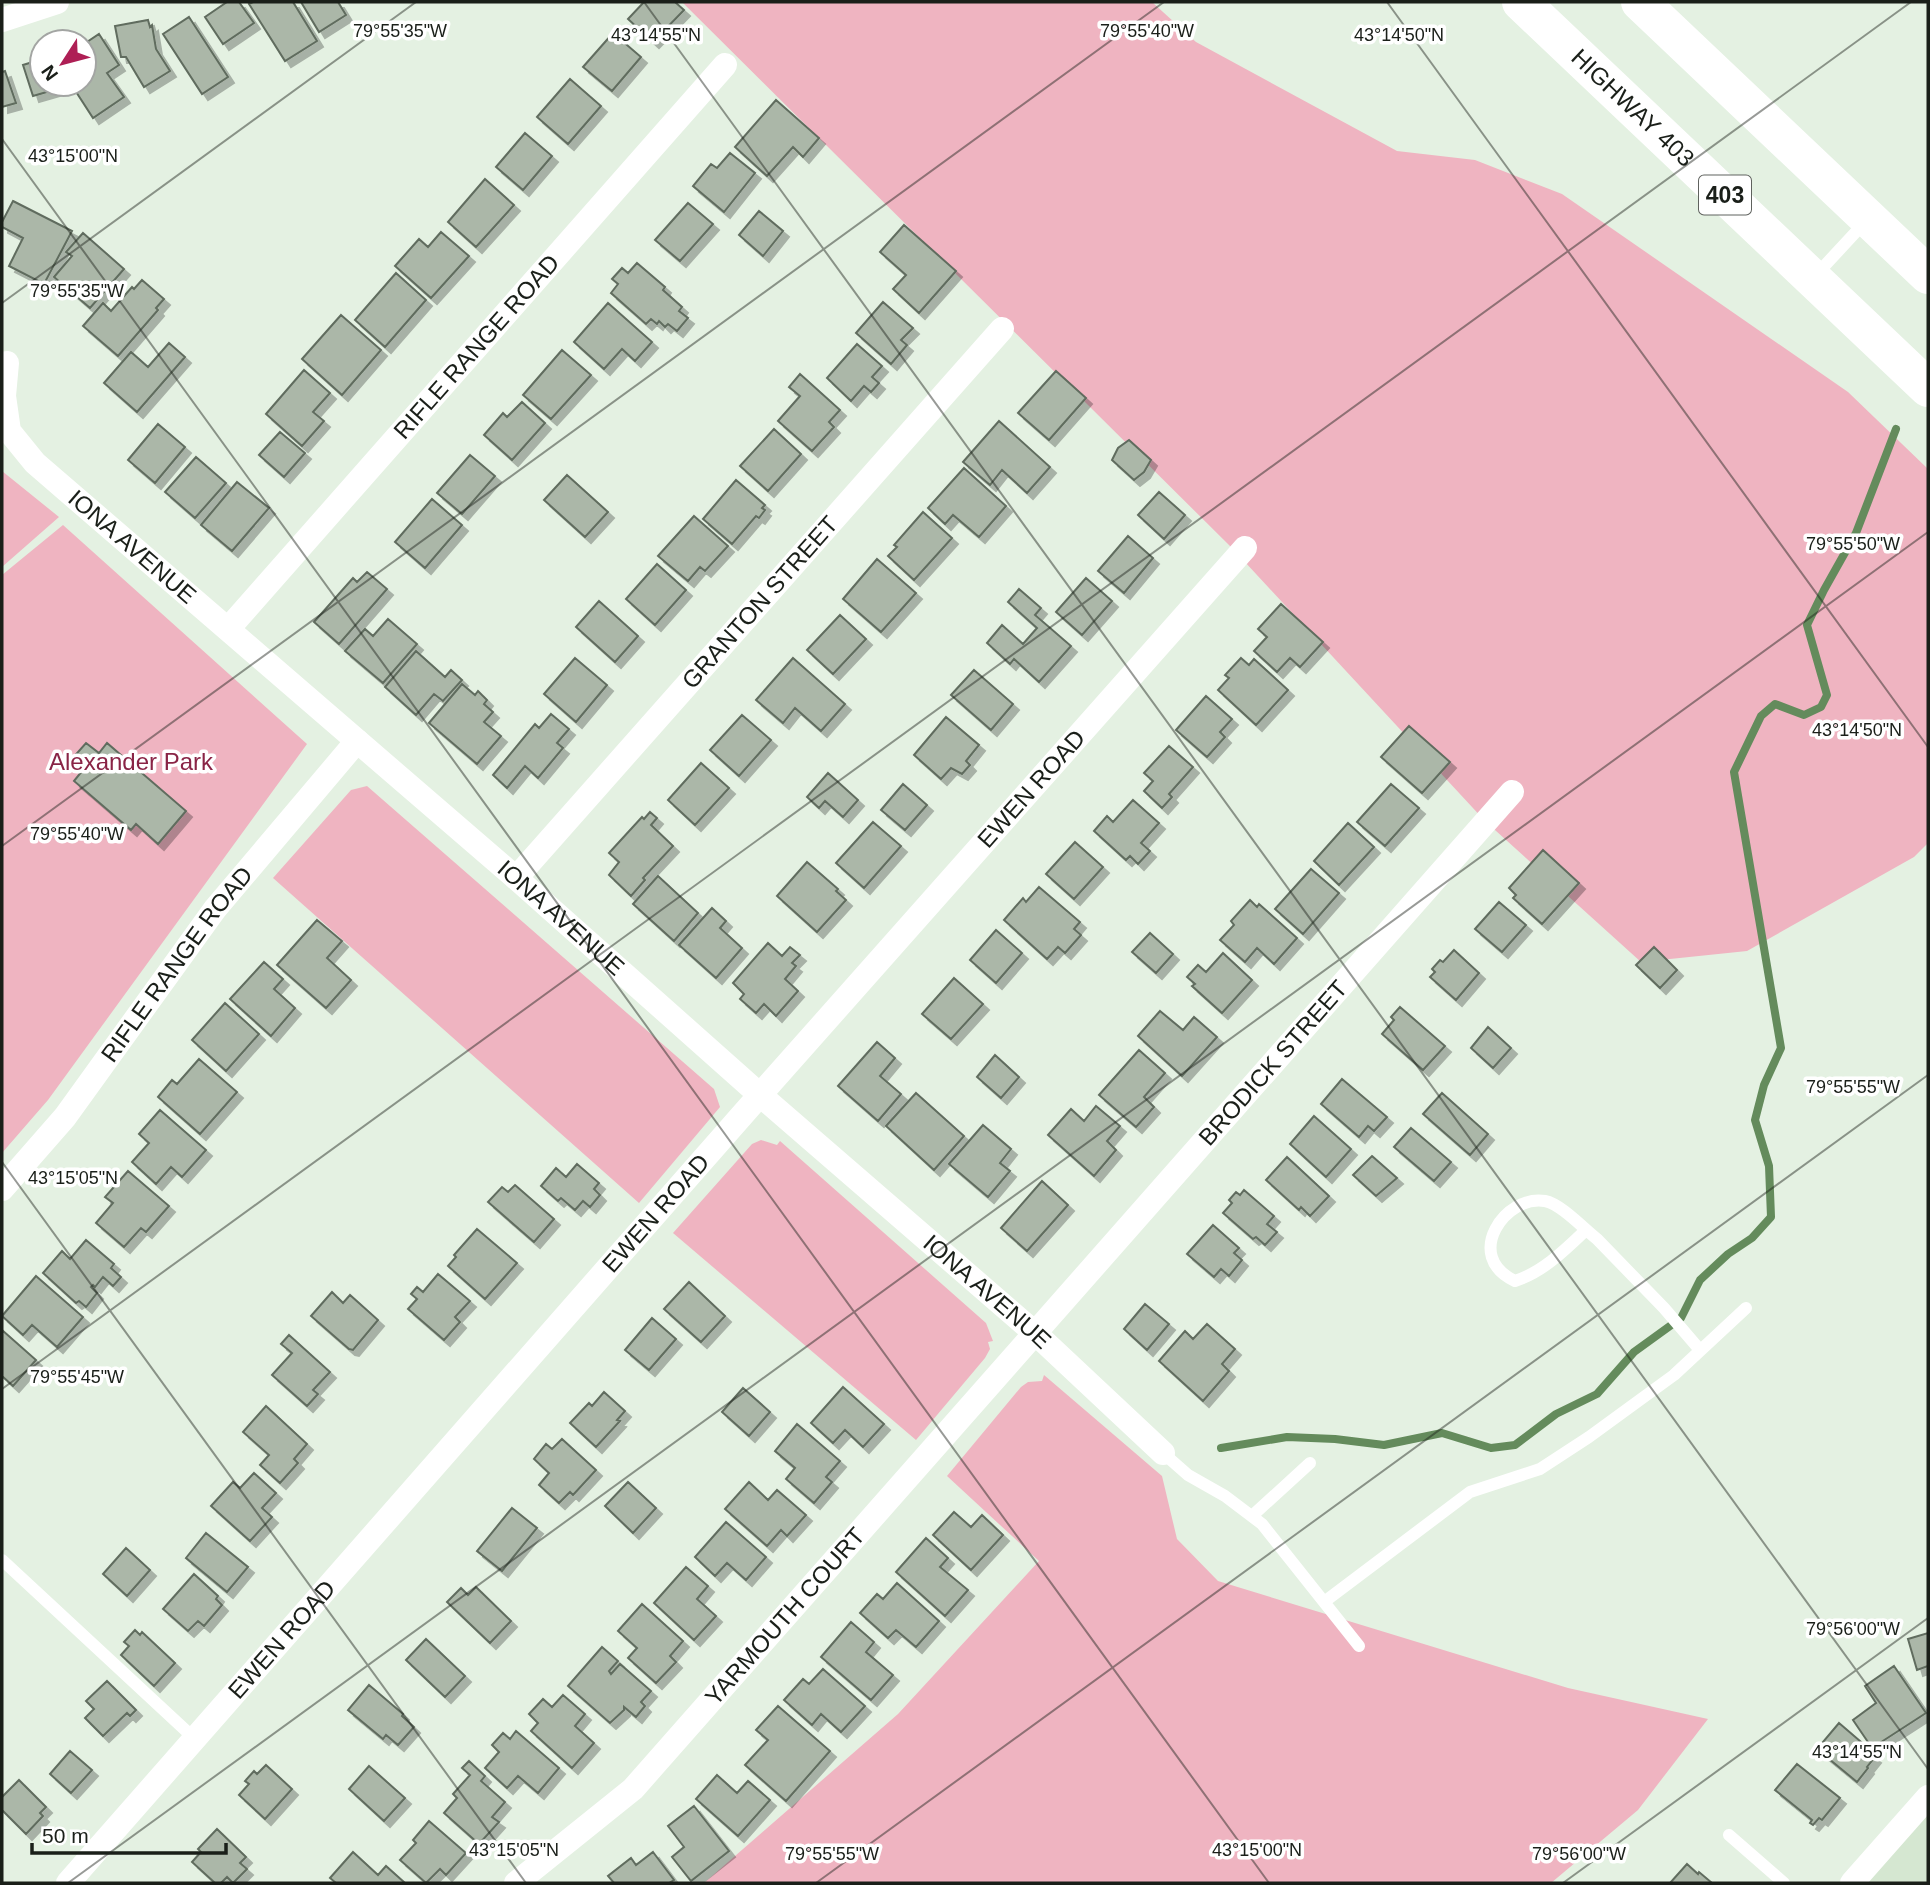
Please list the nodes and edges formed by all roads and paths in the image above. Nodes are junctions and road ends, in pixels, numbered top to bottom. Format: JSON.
{"nodes":[{"id":1,"x":57,"y":2,"type":"edge"},
{"id":2,"x":1521,"y":2,"type":"edge"},
{"id":3,"x":1640,"y":2,"type":"edge"},
{"id":4,"x":2,"y":20,"type":"edge"},
{"id":5,"x":725,"y":65,"type":"dead end"},
{"id":6,"x":1868,"y":218,"type":"junction"},
{"id":7,"x":1928,"y":275,"type":"edge"},
{"id":8,"x":1813,"y":278,"type":"junction"},
{"id":9,"x":1002,"y":329,"type":"dead end"},
{"id":10,"x":7,"y":363,"type":"dead end"},
{"id":11,"x":1928,"y":388,"type":"edge"},
{"id":12,"x":1245,"y":548,"type":"dead end"},
{"id":13,"x":228,"y":629,"type":"junction"},
{"id":14,"x":357,"y":741,"type":"junction"},
{"id":15,"x":1512,"y":792,"type":"dead end"},
{"id":16,"x":516,"y":878,"type":"junction"},
{"id":17,"x":760,"y":1095,"type":"junction"},
{"id":18,"x":2,"y":1189,"type":"edge"},
{"id":19,"x":1586,"y":1230,"type":"junction"},
{"id":20,"x":1746,"y":1308,"type":"dead end"},
{"id":21,"x":1035,"y":1333,"type":"junction"},
{"id":22,"x":1700,"y":1350,"type":"junction"},
{"id":23,"x":1163,"y":1453,"type":"joint"},
{"id":24,"x":1310,"y":1463,"type":"dead end"},
{"id":25,"x":1252,"y":1516,"type":"junction"},
{"id":26,"x":2,"y":1560,"type":"edge"},
{"id":27,"x":1324,"y":1602,"type":"junction"},
{"id":28,"x":1359,"y":1646,"type":"dead end"},
{"id":29,"x":195,"y":1739,"type":"junction"},
{"id":30,"x":1928,"y":1797,"type":"edge"},
{"id":31,"x":1729,"y":1835,"type":"dead end"},
{"id":32,"x":68,"y":1883,"type":"edge"},
{"id":33,"x":516,"y":1883,"type":"edge"},
{"id":34,"x":1784,"y":1883,"type":"edge"},
{"id":35,"x":1852,"y":1883,"type":"edge"}],
"edges":[{"from":1,"to":4,"type":"street"},
{"from":2,"to":8,"type":"highway","name":"HIGHWAY 403","number":"403"},
{"from":3,"to":6,"type":"highway"},
{"from":5,"to":13,"type":"street","name":"RIFLE RANGE ROAD"},
{"from":6,"to":7,"type":"highway"},
{"from":6,"to":8,"type":"lane"},
{"from":8,"to":11,"type":"highway","name":"HIGHWAY 403","number":"403"},
{"from":9,"to":16,"type":"street","name":"GRANTON STREET"},
{"from":10,"to":13,"type":"street","name":"IONA AVENUE"},
{"from":12,"to":17,"type":"street","name":"EWEN ROAD"},
{"from":13,"to":14,"type":"street","name":"IONA AVENUE"},
{"from":14,"to":16,"type":"street","name":"IONA AVENUE"},
{"from":14,"to":18,"type":"street","name":"RIFLE RANGE ROAD"},
{"from":15,"to":21,"type":"street","name":"BRODICK STREET"},
{"from":16,"to":17,"type":"street","name":"IONA AVENUE"},
{"from":17,"to":21,"type":"street","name":"IONA AVENUE"},
{"from":17,"to":29,"type":"street","name":"EWEN ROAD"},
{"from":19,"to":19,"type":"lane"},
{"from":19,"to":22,"type":"lane"},
{"from":20,"to":22,"type":"lane"},
{"from":21,"to":23,"type":"street","name":"IONA AVENUE"},
{"from":21,"to":33,"type":"street","name":"YARMOUTH COURT"},
{"from":22,"to":27,"type":"lane"},
{"from":23,"to":25,"type":"lane"},
{"from":24,"to":25,"type":"lane"},
{"from":25,"to":27,"type":"lane"},
{"from":26,"to":29,"type":"lane"},
{"from":27,"to":28,"type":"lane"},
{"from":29,"to":32,"type":"street","name":"EWEN ROAD"},
{"from":30,"to":35,"type":"street"},
{"from":31,"to":34,"type":"lane"}]}
